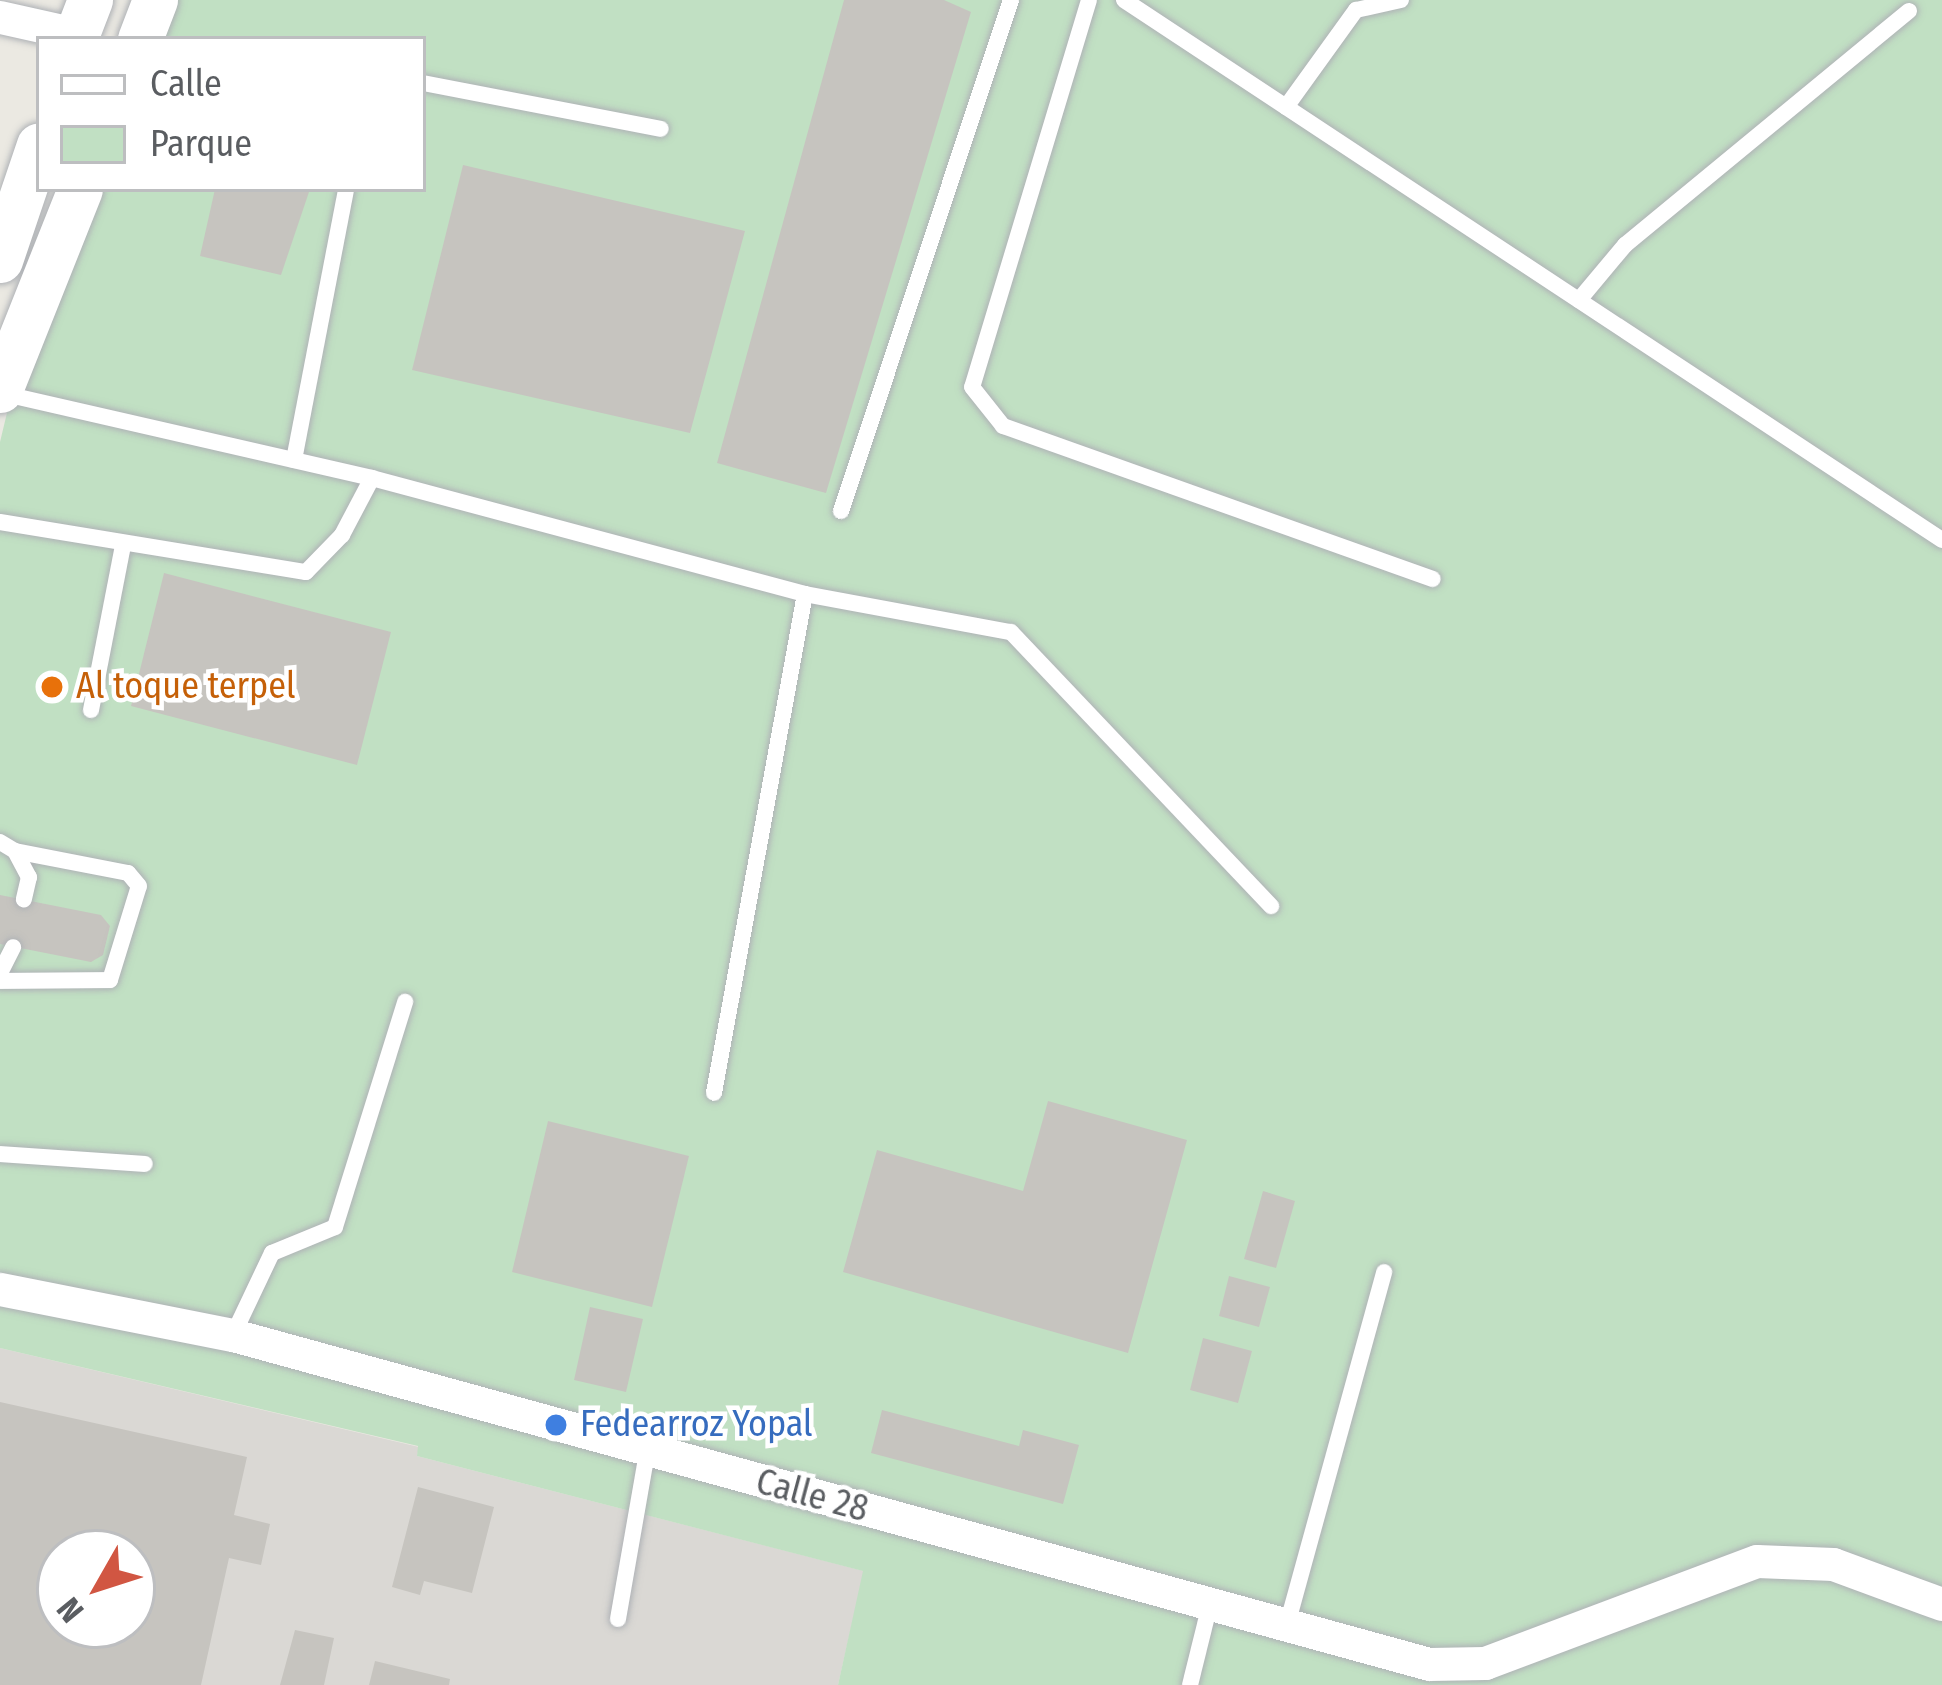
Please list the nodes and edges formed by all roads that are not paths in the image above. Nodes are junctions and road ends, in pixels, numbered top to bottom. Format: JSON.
{"nodes":[{"id":1,"x":155,"y":0,"type":"edge"},
{"id":2,"x":1010,"y":0,"type":"edge"},
{"id":3,"x":1089,"y":0,"type":"edge"},
{"id":4,"x":1124,"y":0,"type":"edge"},
{"id":5,"x":1401,"y":0,"type":"edge"},
{"id":6,"x":1909,"y":11,"type":"dead end"},
{"id":7,"x":0,"y":17,"type":"edge"},
{"id":8,"x":80,"y":24,"type":"edge"},
{"id":9,"x":141,"y":36,"type":"edge"},
{"id":10,"x":426,"y":84,"type":"edge"},
{"id":11,"x":1286,"y":107,"type":"junction"},
{"id":12,"x":662,"y":129,"type":"dead end"},
{"id":13,"x":36,"y":154,"type":"edge"},
{"id":14,"x":79,"y":192,"type":"edge"},
{"id":15,"x":345,"y":192,"type":"edge"},
{"id":16,"x":0,"y":260,"type":"edge"},
{"id":17,"x":1579,"y":300,"type":"junction"},
{"id":18,"x":0,"y":391,"type":"edge"},
{"id":19,"x":294,"y":460,"type":"junction"},
{"id":20,"x":372,"y":478,"type":"junction"},
{"id":21,"x":841,"y":511,"type":"dead end"},
{"id":22,"x":0,"y":522,"type":"edge"},
{"id":23,"x":1942,"y":539,"type":"edge"},
{"id":24,"x":122,"y":545,"type":"junction"},
{"id":25,"x":1433,"y":579,"type":"dead end"},
{"id":26,"x":806,"y":594,"type":"junction"},
{"id":27,"x":91,"y":710,"type":"dead end"},
{"id":28,"x":8,"y":847,"type":"edge"},
{"id":29,"x":24,"y":899,"type":"dead end"},
{"id":30,"x":1271,"y":906,"type":"dead end"},
{"id":31,"x":14,"y":947,"type":"dead end"},
{"id":32,"x":0,"y":977,"type":"edge"},
{"id":33,"x":405,"y":1002,"type":"dead end"},
{"id":34,"x":713,"y":1093,"type":"dead end"},
{"id":35,"x":0,"y":1154,"type":"edge"},
{"id":36,"x":145,"y":1164,"type":"dead end"},
{"id":37,"x":1384,"y":1272,"type":"dead end"},
{"id":38,"x":0,"y":1289,"type":"edge"},
{"id":39,"x":233,"y":1335,"type":"junction"},
{"id":40,"x":647,"y":1451,"type":"junction"},
{"id":41,"x":1210,"y":1604,"type":"junction"},
{"id":42,"x":1942,"y":1604,"type":"edge"},
{"id":43,"x":618,"y":1619,"type":"dead end"},
{"id":44,"x":1287,"y":1625,"type":"junction"},
{"id":45,"x":1431,"y":1674,"type":"edge"},
{"id":46,"x":1190,"y":1685,"type":"edge"}],
"edges":[{"from":1,"to":9,"type":"main road"},
{"from":2,"to":21,"type":"lane"},
{"from":3,"to":25,"type":"lane"},
{"from":4,"to":11,"type":"lane"},
{"from":5,"to":11,"type":"lane"},
{"from":6,"to":17,"type":"lane"},
{"from":7,"to":8,"type":"street"},
{"from":10,"to":12,"type":"lane"},
{"from":11,"to":17,"type":"lane"},
{"from":13,"to":16,"type":"main road"},
{"from":14,"to":18,"type":"main road"},
{"from":15,"to":19,"type":"lane"},
{"from":17,"to":23,"type":"lane"},
{"from":18,"to":19,"type":"lane"},
{"from":19,"to":20,"type":"lane"},
{"from":20,"to":24,"type":"lane"},
{"from":20,"to":26,"type":"lane"},
{"from":22,"to":24,"type":"lane"},
{"from":24,"to":27,"type":"lane"},
{"from":26,"to":30,"type":"lane"},
{"from":26,"to":34,"type":"lane"},
{"from":28,"to":29,"type":"lane"},
{"from":28,"to":32,"type":"lane"},
{"from":31,"to":32,"type":"lane"},
{"from":33,"to":39,"type":"lane"},
{"from":35,"to":36,"type":"lane"},
{"from":37,"to":44,"type":"lane"},
{"from":38,"to":39,"type":"street","name":"Calle 28"},
{"from":39,"to":40,"type":"street","name":"Calle 28"},
{"from":40,"to":41,"type":"street","name":"Calle 28"},
{"from":40,"to":43,"type":"lane"},
{"from":41,"to":44,"type":"street","name":"Calle 28"},
{"from":41,"to":46,"type":"lane"},
{"from":42,"to":45,"type":"street","name":"Calle 28"},
{"from":44,"to":45,"type":"street","name":"Calle 28"}]}
